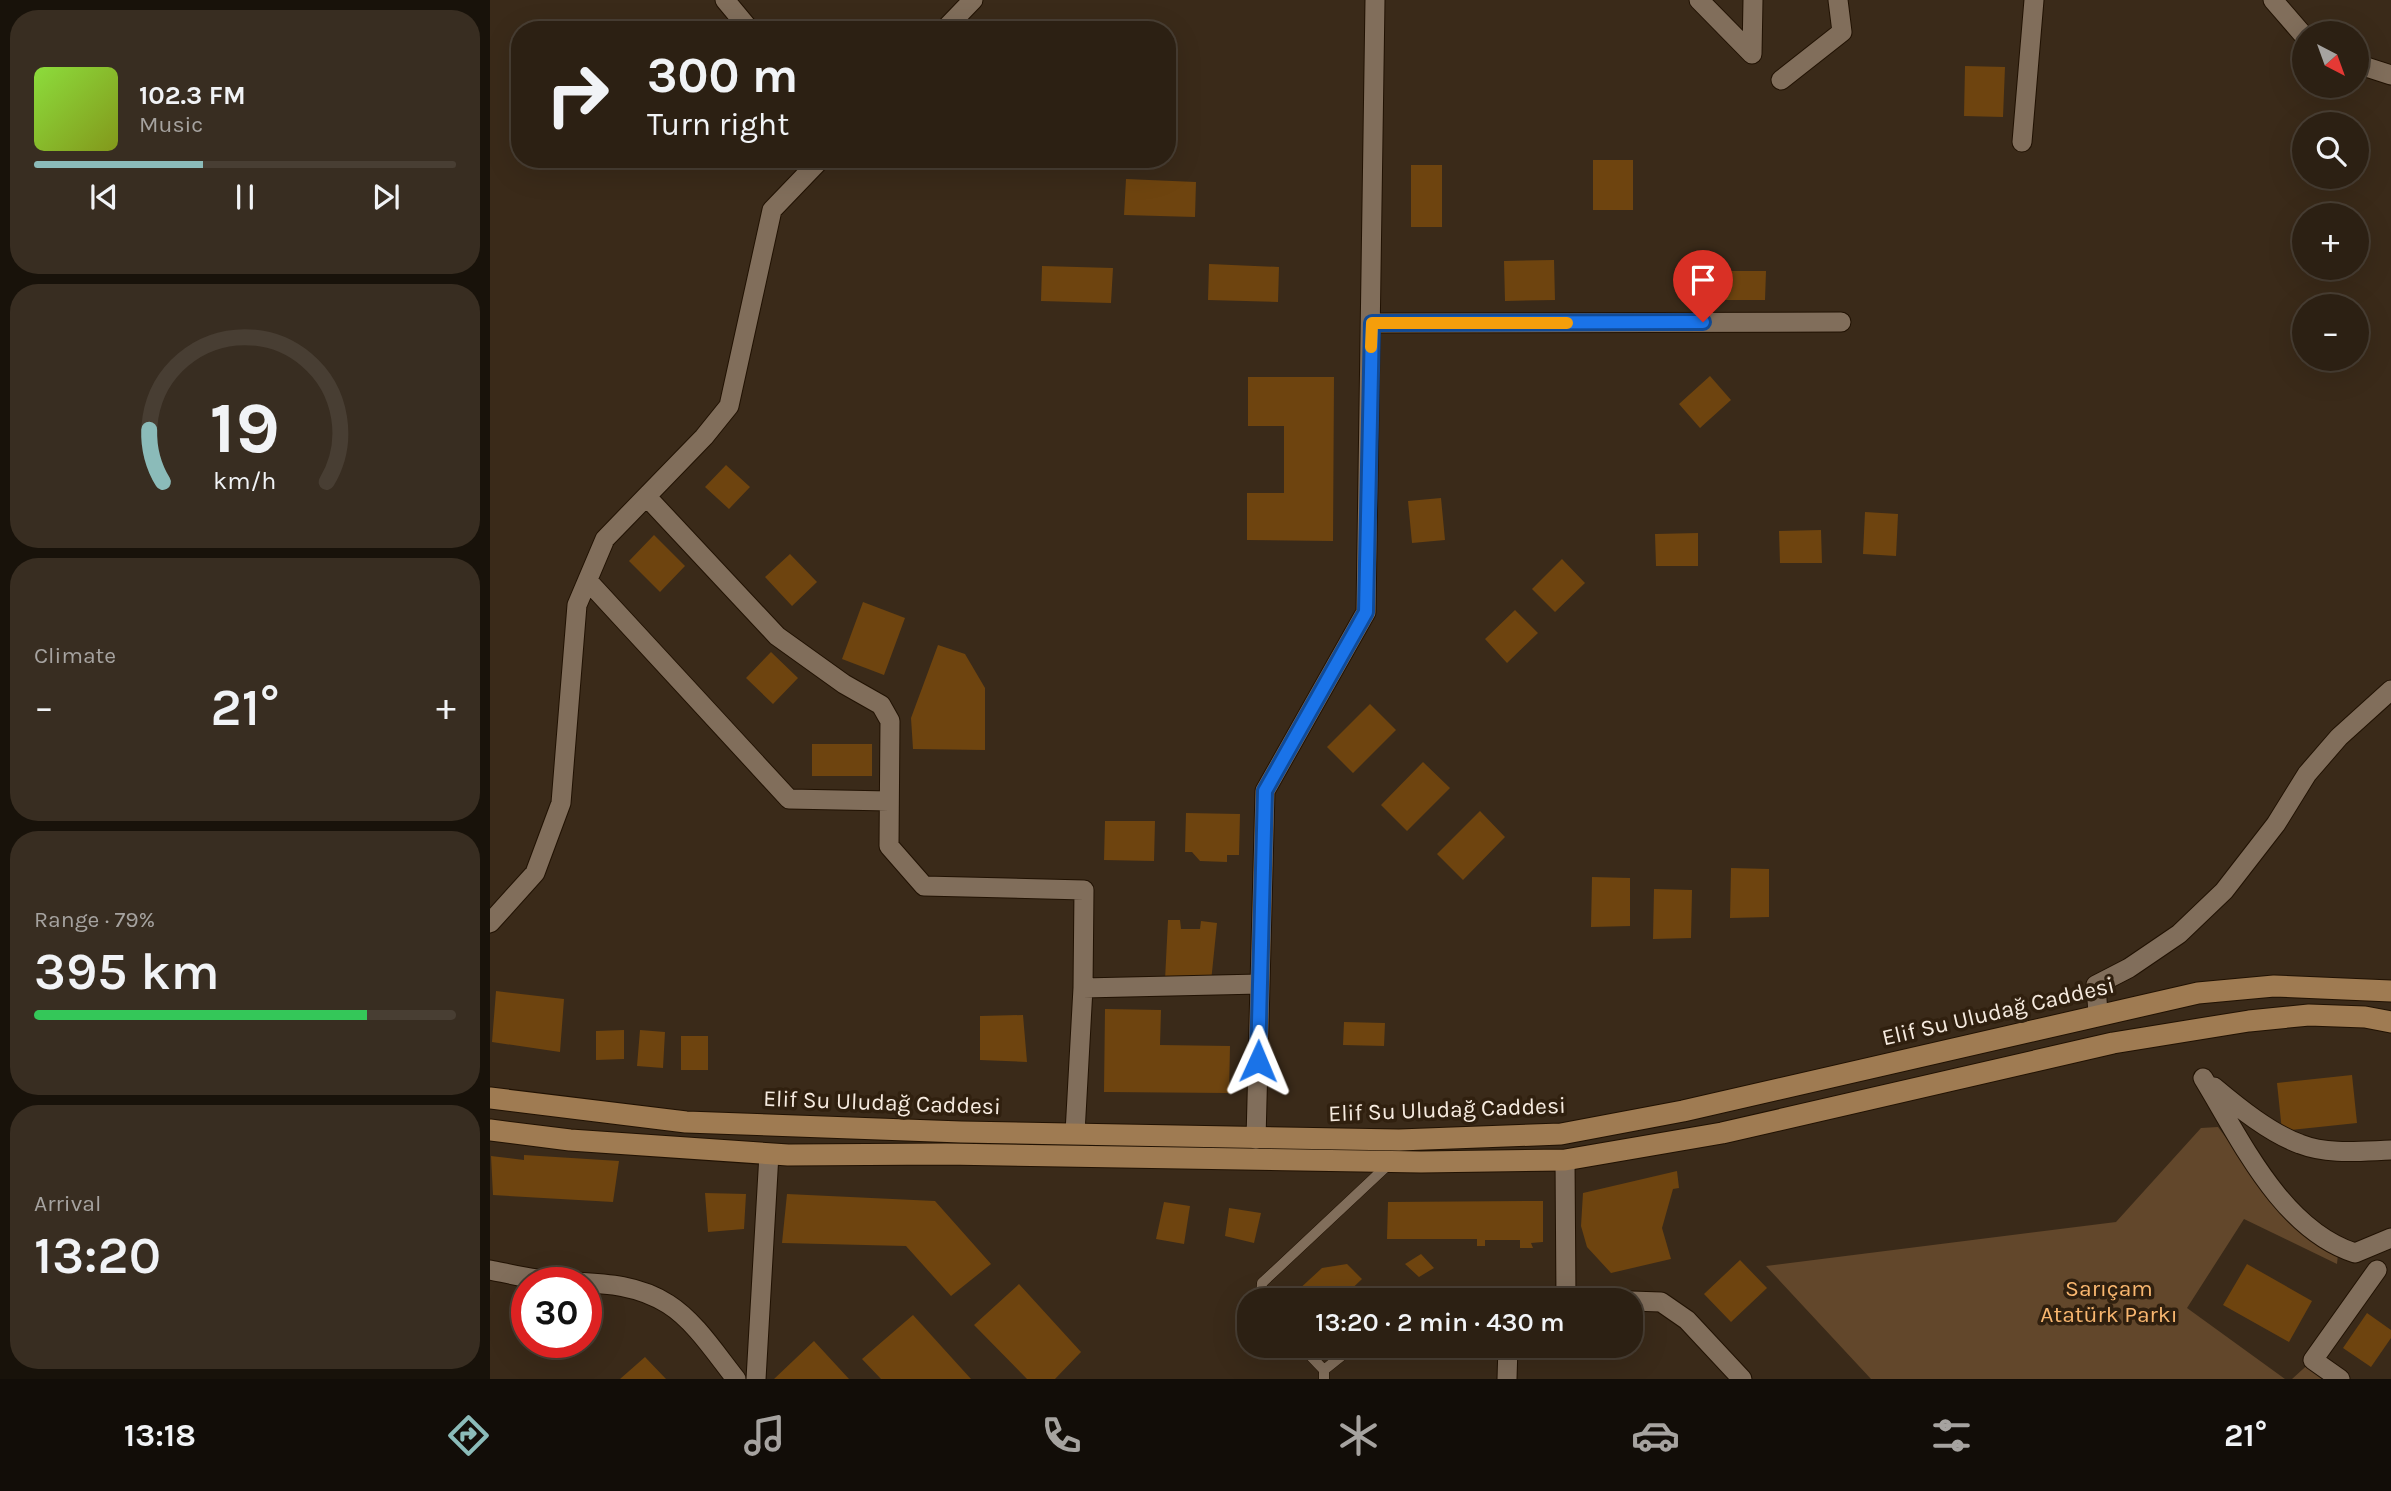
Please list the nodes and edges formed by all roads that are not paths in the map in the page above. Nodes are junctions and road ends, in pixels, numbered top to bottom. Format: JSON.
{"nodes":[{"id":1,"x":724,"y":0,"type":"edge"},
{"id":2,"x":973,"y":0,"type":"edge"},
{"id":3,"x":1375,"y":0,"type":"edge"},
{"id":4,"x":1699,"y":0,"type":"edge"},
{"id":5,"x":1753,"y":0,"type":"edge"},
{"id":6,"x":1838,"y":0,"type":"edge"},
{"id":7,"x":2034,"y":0,"type":"edge"},
{"id":8,"x":2273,"y":0,"type":"edge"},
{"id":9,"x":742,"y":21,"type":"edge"},
{"id":10,"x":953,"y":21,"type":"edge"},
{"id":11,"x":2292,"y":22,"type":"edge"},
{"id":12,"x":2370,"y":68,"type":"edge"},
{"id":13,"x":2391,"y":75,"type":"edge"},
{"id":14,"x":1781,"y":80,"type":"dead end"},
{"id":15,"x":2022,"y":142,"type":"dead end"},
{"id":16,"x":812,"y":168,"type":"edge"},
{"id":17,"x":1841,"y":322,"type":"dead end"},
{"id":18,"x":1372,"y":323,"type":"junction"},
{"id":19,"x":647,"y":497,"type":"junction"},
{"id":20,"x":588,"y":581,"type":"junction"},
{"id":21,"x":2391,"y":690,"type":"edge"},
{"id":22,"x":889,"y":801,"type":"junction"},
{"id":23,"x":490,"y":923,"type":"edge"},
{"id":24,"x":1260,"y":984,"type":"junction"},
{"id":25,"x":1083,"y":988,"type":"junction"},
{"id":26,"x":2391,"y":991,"type":"edge"},
{"id":27,"x":2098,"y":1014,"type":"junction"},
{"id":28,"x":2391,"y":1022,"type":"edge"},
{"id":29,"x":490,"y":1098,"type":"edge"},
{"id":30,"x":490,"y":1129,"type":"edge"},
{"id":31,"x":1075,"y":1133,"type":"junction"},
{"id":32,"x":1256,"y":1139,"type":"junction"},
{"id":33,"x":2391,"y":1150,"type":"edge"},
{"id":34,"x":769,"y":1154,"type":"junction"},
{"id":35,"x":1565,"y":1160,"type":"junction"},
{"id":36,"x":1391,"y":1161,"type":"junction"},
{"id":37,"x":2391,"y":1238,"type":"edge"},
{"id":38,"x":2355,"y":1253,"type":"junction"},
{"id":39,"x":490,"y":1270,"type":"edge"},
{"id":40,"x":2384,"y":1271,"type":"edge"},
{"id":41,"x":1262,"y":1288,"type":"edge"},
{"id":42,"x":1566,"y":1288,"type":"edge"},
{"id":43,"x":1643,"y":1301,"type":"edge"},
{"id":44,"x":1311,"y":1358,"type":"edge"},
{"id":45,"x":1341,"y":1358,"type":"edge"},
{"id":46,"x":1508,"y":1358,"type":"edge"},
{"id":47,"x":1324,"y":1374,"type":"edge"},
{"id":48,"x":736,"y":1379,"type":"edge"},
{"id":49,"x":756,"y":1379,"type":"edge"},
{"id":50,"x":1507,"y":1379,"type":"edge"},
{"id":51,"x":1741,"y":1379,"type":"edge"},
{"id":52,"x":2340,"y":1379,"type":"edge"}],
"edges":[{"from":1,"to":9,"type":"street"},
{"from":2,"to":10,"type":"street"},
{"from":3,"to":18,"type":"street"},
{"from":4,"to":5,"type":"street"},
{"from":6,"to":14,"type":"street"},
{"from":7,"to":15,"type":"street"},
{"from":8,"to":11,"type":"street"},
{"from":12,"to":13,"type":"street"},
{"from":16,"to":19,"type":"street"},
{"from":17,"to":18,"type":"street"},
{"from":18,"to":24,"type":"street"},
{"from":19,"to":20,"type":"street"},
{"from":19,"to":22,"type":"street"},
{"from":20,"to":22,"type":"street"},
{"from":20,"to":23,"type":"street"},
{"from":21,"to":27,"type":"street"},
{"from":22,"to":25,"type":"street"},
{"from":24,"to":25,"type":"street"},
{"from":24,"to":32,"type":"street"},
{"from":25,"to":31,"type":"street"},
{"from":26,"to":27,"type":"main road","name":"Elif Su Uludağ Caddesi"},
{"from":27,"to":32,"type":"main road","name":"Elif Su Uludağ Caddesi"},
{"from":28,"to":35,"type":"main road","name":"Elif Su Uludağ Caddesi"},
{"from":29,"to":31,"type":"main road","name":"Elif Su Uludağ Caddesi"},
{"from":30,"to":34,"type":"main road","name":"Elif Su Uludağ Caddesi"},
{"from":31,"to":32,"type":"main road","name":"Elif Su Uludağ Caddesi"},
{"from":33,"to":38,"type":"street"},
{"from":34,"to":36,"type":"main road","name":"Elif Su Uludağ Caddesi"},
{"from":34,"to":49,"type":"street"},
{"from":35,"to":36,"type":"main road","name":"Elif Su Uludağ Caddesi"},
{"from":35,"to":42,"type":"street"},
{"from":36,"to":41,"type":"lane"},
{"from":37,"to":38,"type":"street"},
{"from":38,"to":40,"type":"street"},
{"from":39,"to":48,"type":"street"},
{"from":40,"to":52,"type":"street"},
{"from":43,"to":51,"type":"street"},
{"from":44,"to":47,"type":"lane"},
{"from":45,"to":47,"type":"lane"},
{"from":46,"to":50,"type":"street"}]}
